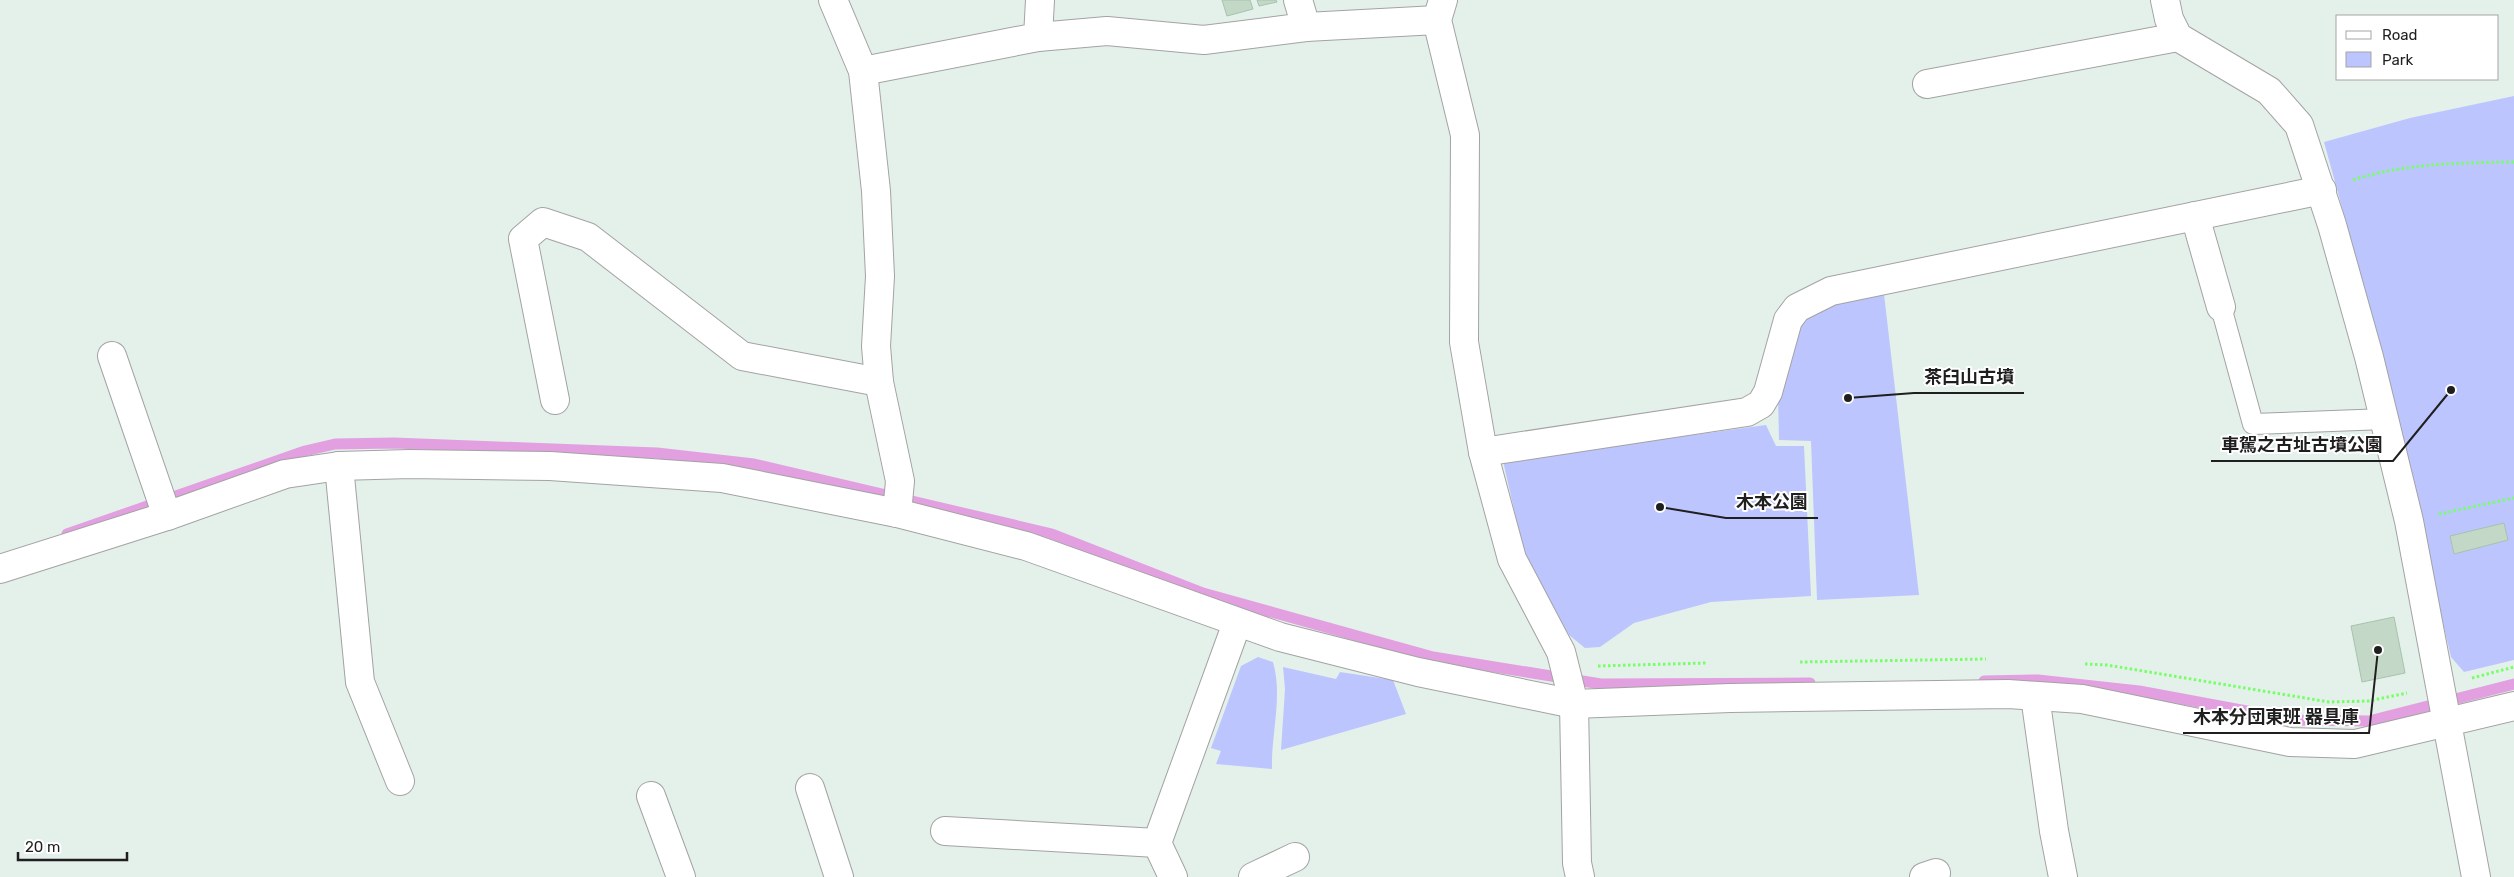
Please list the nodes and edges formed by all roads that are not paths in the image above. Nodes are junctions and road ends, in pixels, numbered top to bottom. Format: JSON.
{"nodes":[{"id":1,"x":833,"y":0,"type":"edge"},
{"id":2,"x":1040,"y":0,"type":"edge"},
{"id":3,"x":1298,"y":0,"type":"edge"},
{"id":4,"x":2165,"y":0,"type":"edge"},
{"id":5,"x":1440,"y":10,"type":"edge"},
{"id":6,"x":1306,"y":26,"type":"junction"},
{"id":7,"x":1038,"y":37,"type":"junction"},
{"id":8,"x":2178,"y":37,"type":"junction"},
{"id":9,"x":863,"y":71,"type":"junction"},
{"id":10,"x":1927,"y":84,"type":"dead end"},
{"id":11,"x":2322,"y":190,"type":"junction"},
{"id":12,"x":2195,"y":216,"type":"junction"},
{"id":13,"x":2221,"y":307,"type":"joint"},
{"id":14,"x":112,"y":356,"type":"dead end"},
{"id":15,"x":879,"y":382,"type":"junction"},
{"id":16,"x":555,"y":400,"type":"dead end"},
{"id":17,"x":2385,"y":419,"type":"junction"},
{"id":18,"x":1483,"y":452,"type":"junction"},
{"id":19,"x":339,"y":466,"type":"junction"},
{"id":20,"x":897,"y":513,"type":"junction"},
{"id":21,"x":167,"y":516,"type":"junction"},
{"id":22,"x":0,"y":569,"type":"edge"},
{"id":23,"x":1236,"y":623,"type":"junction"},
{"id":24,"x":2035,"y":696,"type":"junction"},
{"id":25,"x":1574,"y":704,"type":"junction"},
{"id":26,"x":2514,"y":706,"type":"edge"},
{"id":27,"x":2447,"y":723,"type":"junction"},
{"id":28,"x":400,"y":781,"type":"dead end"},
{"id":29,"x":810,"y":788,"type":"dead end"},
{"id":30,"x":651,"y":796,"type":"dead end"},
{"id":31,"x":945,"y":831,"type":"dead end"},
{"id":32,"x":1157,"y":843,"type":"junction"},
{"id":33,"x":1295,"y":857,"type":"dead end"},
{"id":34,"x":681,"y":877,"type":"edge"},
{"id":35,"x":839,"y":877,"type":"edge"},
{"id":36,"x":1173,"y":877,"type":"edge"},
{"id":37,"x":1253,"y":877,"type":"edge"},
{"id":38,"x":1580,"y":877,"type":"edge"},
{"id":39,"x":2063,"y":877,"type":"edge"},
{"id":40,"x":2476,"y":877,"type":"edge"}],
"edges":[{"from":1,"to":9,"type":"street"},
{"from":2,"to":7,"type":"street"},
{"from":3,"to":6,"type":"street"},
{"from":4,"to":8,"type":"street"},
{"from":5,"to":6,"type":"street"},
{"from":5,"to":18,"type":"street"},
{"from":6,"to":7,"type":"street"},
{"from":7,"to":9,"type":"street"},
{"from":8,"to":10,"type":"street"},
{"from":8,"to":11,"type":"street"},
{"from":9,"to":15,"type":"street"},
{"from":11,"to":12,"type":"street"},
{"from":11,"to":17,"type":"street"},
{"from":12,"to":13,"type":"street"},
{"from":12,"to":18,"type":"street"},
{"from":13,"to":17,"type":"lane"},
{"from":14,"to":21,"type":"street"},
{"from":15,"to":16,"type":"street"},
{"from":15,"to":20,"type":"street"},
{"from":17,"to":27,"type":"street"},
{"from":18,"to":25,"type":"street"},
{"from":19,"to":20,"type":"street"},
{"from":19,"to":21,"type":"street"},
{"from":19,"to":28,"type":"street"},
{"from":20,"to":23,"type":"street"},
{"from":21,"to":22,"type":"street"},
{"from":23,"to":25,"type":"street"},
{"from":23,"to":32,"type":"street"},
{"from":24,"to":25,"type":"street"},
{"from":24,"to":27,"type":"street"},
{"from":24,"to":39,"type":"street"},
{"from":25,"to":38,"type":"street"},
{"from":26,"to":27,"type":"street"},
{"from":27,"to":40,"type":"street"},
{"from":29,"to":35,"type":"street"},
{"from":30,"to":34,"type":"street"},
{"from":31,"to":32,"type":"street"},
{"from":32,"to":36,"type":"street"},
{"from":33,"to":37,"type":"street"}]}
